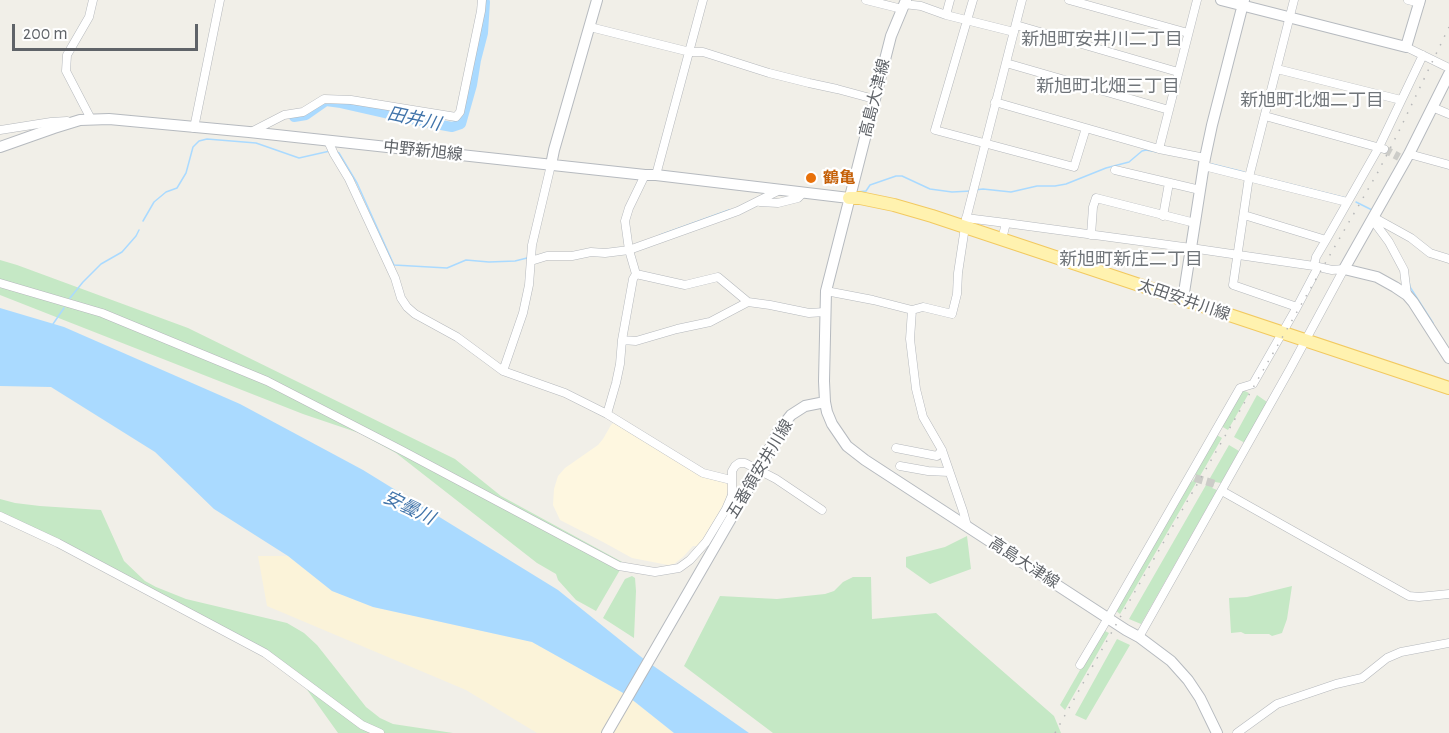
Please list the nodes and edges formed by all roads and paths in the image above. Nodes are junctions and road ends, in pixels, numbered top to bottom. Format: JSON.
{"nodes":[{"id":1,"x":93,"y":0,"type":"edge"},
{"id":2,"x":220,"y":0,"type":"edge"},
{"id":3,"x":482,"y":0,"type":"edge"},
{"id":4,"x":597,"y":0,"type":"edge"},
{"id":5,"x":703,"y":0,"type":"edge"},
{"id":6,"x":866,"y":0,"type":"edge"},
{"id":7,"x":950,"y":0,"type":"edge"},
{"id":8,"x":973,"y":0,"type":"edge"},
{"id":9,"x":1022,"y":0,"type":"edge"},
{"id":10,"x":1069,"y":0,"type":"edge"},
{"id":11,"x":1197,"y":0,"type":"edge"},
{"id":12,"x":1221,"y":0,"type":"edge"},
{"id":13,"x":1293,"y":0,"type":"edge"},
{"id":14,"x":1416,"y":1,"type":"edge"},
{"id":15,"x":1244,"y":3,"type":"edge"},
{"id":16,"x":904,"y":5,"type":"edge"},
{"id":17,"x":946,"y":15,"type":"junction"},
{"id":18,"x":1289,"y":18,"type":"junction"},
{"id":19,"x":967,"y":21,"type":"junction"},
{"id":20,"x":590,"y":27,"type":"junction"},
{"id":21,"x":1015,"y":29,"type":"junction"},
{"id":22,"x":1188,"y":33,"type":"junction"},
{"id":23,"x":1406,"y":47,"type":"junction"},
{"id":24,"x":690,"y":52,"type":"junction"},
{"id":25,"x":1423,"y":55,"type":"junction"},
{"id":26,"x":1006,"y":63,"type":"junction"},
{"id":27,"x":1449,"y":68,"type":"edge"},
{"id":28,"x":1277,"y":69,"type":"junction"},
{"id":29,"x":1178,"y":72,"type":"junction"},
{"id":30,"x":1449,"y":74,"type":"edge"},
{"id":31,"x":874,"y":99,"type":"junction"},
{"id":32,"x":1401,"y":100,"type":"junction"},
{"id":33,"x":995,"y":102,"type":"junction"},
{"id":34,"x":1432,"y":107,"type":"junction"},
{"id":35,"x":1169,"y":110,"type":"junction"},
{"id":36,"x":1449,"y":114,"type":"edge"},
{"id":37,"x":1265,"y":116,"type":"junction"},
{"id":38,"x":86,"y":120,"type":"junction"},
{"id":39,"x":194,"y":128,"type":"junction"},
{"id":40,"x":1086,"y":128,"type":"junction"},
{"id":41,"x":0,"y":130,"type":"edge"},
{"id":42,"x":249,"y":132,"type":"junction"},
{"id":43,"x":328,"y":141,"type":"junction"},
{"id":44,"x":984,"y":143,"type":"junction"},
{"id":45,"x":0,"y":147,"type":"edge"},
{"id":46,"x":1382,"y":148,"type":"junction"},
{"id":47,"x":1159,"y":149,"type":"junction"},
{"id":48,"x":1405,"y":157,"type":"junction"},
{"id":49,"x":1205,"y":162,"type":"junction"},
{"id":50,"x":551,"y":165,"type":"junction"},
{"id":51,"x":1449,"y":165,"type":"edge"},
{"id":52,"x":1115,"y":170,"type":"dead end"},
{"id":53,"x":651,"y":175,"type":"junction"},
{"id":54,"x":1249,"y":177,"type":"junction"},
{"id":55,"x":1169,"y":183,"type":"junction"},
{"id":56,"x":782,"y":190,"type":"junction"},
{"id":57,"x":1200,"y":190,"type":"junction"},
{"id":58,"x":803,"y":193,"type":"junction"},
{"id":59,"x":849,"y":198,"type":"junction"},
{"id":60,"x":758,"y":201,"type":"junction"},
{"id":61,"x":1347,"y":202,"type":"junction"},
{"id":62,"x":1244,"y":214,"type":"junction"},
{"id":63,"x":1163,"y":216,"type":"junction"},
{"id":64,"x":1372,"y":218,"type":"junction"},
{"id":65,"x":1005,"y":223,"type":"junction"},
{"id":66,"x":1195,"y":223,"type":"junction"},
{"id":67,"x":965,"y":224,"type":"junction"},
{"id":68,"x":1091,"y":235,"type":"junction"},
{"id":69,"x":1002,"y":239,"type":"junction"},
{"id":70,"x":1326,"y":240,"type":"junction"},
{"id":71,"x":1191,"y":248,"type":"junction"},
{"id":72,"x":629,"y":250,"type":"junction"},
{"id":73,"x":1237,"y":255,"type":"junction"},
{"id":74,"x":1449,"y":259,"type":"edge"},
{"id":75,"x":531,"y":261,"type":"junction"},
{"id":76,"x":1316,"y":266,"type":"junction"},
{"id":77,"x":1344,"y":269,"type":"junction"},
{"id":78,"x":636,"y":274,"type":"junction"},
{"id":79,"x":0,"y":283,"type":"edge"},
{"id":80,"x":826,"y":291,"type":"junction"},
{"id":81,"x":1407,"y":295,"type":"junction"},
{"id":82,"x":1184,"y":299,"type":"junction"},
{"id":83,"x":748,"y":302,"type":"junction"},
{"id":84,"x":1298,"y":307,"type":"junction"},
{"id":85,"x":912,"y":310,"type":"junction"},
{"id":86,"x":825,"y":312,"type":"junction"},
{"id":87,"x":1284,"y":332,"type":"junction"},
{"id":88,"x":622,"y":340,"type":"junction"},
{"id":89,"x":1306,"y":340,"type":"junction"},
{"id":90,"x":1448,"y":353,"type":"edge"},
{"id":91,"x":502,"y":371,"type":"junction"},
{"id":92,"x":1449,"y":388,"type":"edge"},
{"id":93,"x":825,"y":402,"type":"junction"},
{"id":94,"x":607,"y":414,"type":"junction"},
{"id":95,"x":896,"y":448,"type":"dead end"},
{"id":96,"x":942,"y":450,"type":"junction"},
{"id":97,"x":900,"y":466,"type":"dead end"},
{"id":98,"x":759,"y":470,"type":"junction"},
{"id":99,"x":949,"y":472,"type":"junction"},
{"id":100,"x":731,"y":480,"type":"junction"},
{"id":101,"x":1215,"y":484,"type":"tunnel mouth"},
{"id":102,"x":1223,"y":489,"type":"junction"},
{"id":103,"x":822,"y":510,"type":"dead end"},
{"id":104,"x":0,"y":516,"type":"edge"},
{"id":105,"x":967,"y":526,"type":"junction"},
{"id":106,"x":1449,"y":594,"type":"edge"},
{"id":107,"x":1108,"y":618,"type":"junction"},
{"id":108,"x":1139,"y":637,"type":"junction"},
{"id":109,"x":1449,"y":643,"type":"edge"},
{"id":110,"x":1080,"y":665,"type":"dead end"},
{"id":111,"x":380,"y":733,"type":"edge"},
{"id":112,"x":607,"y":733,"type":"edge"},
{"id":113,"x":1217,"y":733,"type":"edge"},
{"id":114,"x":1237,"y":733,"type":"edge"}],
"edges":[{"from":1,"to":38,"type":"street"},
{"from":2,"to":39,"type":"street"},
{"from":3,"to":42,"type":"street"},
{"from":4,"to":20,"type":"main road"},
{"from":5,"to":24,"type":"street"},
{"from":6,"to":16,"type":"street"},
{"from":7,"to":17,"type":"street"},
{"from":8,"to":19,"type":"street"},
{"from":9,"to":21,"type":"street"},
{"from":10,"to":22,"type":"street"},
{"from":11,"to":22,"type":"street"},
{"from":12,"to":15,"type":"main road"},
{"from":13,"to":18,"type":"street"},
{"from":14,"to":23,"type":"main road"},
{"from":15,"to":18,"type":"main road"},
{"from":15,"to":49,"type":"main road"},
{"from":16,"to":17,"type":"street"},
{"from":16,"to":31,"type":"main road","name":"高島大津線"},
{"from":17,"to":19,"type":"street"},
{"from":18,"to":23,"type":"main road"},
{"from":18,"to":28,"type":"street"},
{"from":19,"to":21,"type":"street"},
{"from":19,"to":44,"type":"street"},
{"from":20,"to":24,"type":"street"},
{"from":20,"to":50,"type":"main road"},
{"from":21,"to":26,"type":"street"},
{"from":21,"to":29,"type":"street"},
{"from":22,"to":29,"type":"street"},
{"from":23,"to":25,"type":"street"},
{"from":24,"to":31,"type":"street"},
{"from":24,"to":53,"type":"street"},
{"from":25,"to":27,"type":"street"},
{"from":25,"to":32,"type":"street"},
{"from":26,"to":33,"type":"street"},
{"from":26,"to":35,"type":"street"},
{"from":28,"to":32,"type":"street"},
{"from":28,"to":37,"type":"street"},
{"from":29,"to":35,"type":"street"},
{"from":30,"to":34,"type":"main road"},
{"from":31,"to":59,"type":"main road","name":"高島大津線"},
{"from":32,"to":46,"type":"street"},
{"from":33,"to":40,"type":"street"},
{"from":33,"to":44,"type":"street"},
{"from":34,"to":36,"type":"street"},
{"from":34,"to":48,"type":"main road"},
{"from":35,"to":47,"type":"street"},
{"from":37,"to":46,"type":"street"},
{"from":37,"to":54,"type":"street"},
{"from":38,"to":39,"type":"main road","name":"中野新旭線"},
{"from":38,"to":41,"type":"street"},
{"from":38,"to":45,"type":"main road","name":"中野新旭線"},
{"from":39,"to":42,"type":"main road","name":"中野新旭線"},
{"from":40,"to":44,"type":"street"},
{"from":40,"to":47,"type":"street"},
{"from":42,"to":43,"type":"main road","name":"中野新旭線"},
{"from":43,"to":50,"type":"main road","name":"中野新旭線"},
{"from":43,"to":91,"type":"street"},
{"from":44,"to":67,"type":"street"},
{"from":46,"to":61,"type":"street"},
{"from":47,"to":49,"type":"street"},
{"from":48,"to":51,"type":"street"},
{"from":48,"to":64,"type":"main road"},
{"from":49,"to":54,"type":"street"},
{"from":49,"to":57,"type":"main road"},
{"from":50,"to":53,"type":"main road","name":"中野新旭線"},
{"from":50,"to":75,"type":"street"},
{"from":52,"to":55,"type":"street"},
{"from":53,"to":56,"type":"main road","name":"中野新旭線"},
{"from":53,"to":72,"type":"street"},
{"from":54,"to":61,"type":"street"},
{"from":54,"to":62,"type":"street"},
{"from":55,"to":57,"type":"street"},
{"from":55,"to":63,"type":"street"},
{"from":56,"to":58,"type":"main road","name":"中野新旭線"},
{"from":56,"to":60,"type":"street"},
{"from":57,"to":66,"type":"main road"},
{"from":58,"to":59,"type":"main road","name":"中野新旭線"},
{"from":58,"to":60,"type":"street"},
{"from":59,"to":67,"type":"main road","name":"太田安井川線"},
{"from":59,"to":80,"type":"main road"},
{"from":60,"to":72,"type":"street"},
{"from":61,"to":70,"type":"street"},
{"from":62,"to":70,"type":"street"},
{"from":62,"to":73,"type":"street"},
{"from":63,"to":66,"type":"street"},
{"from":63,"to":68,"type":"street"},
{"from":64,"to":74,"type":"street"},
{"from":64,"to":77,"type":"main road"},
{"from":64,"to":81,"type":"street"},
{"from":65,"to":67,"type":"street"},
{"from":65,"to":68,"type":"street"},
{"from":65,"to":69,"type":"street"},
{"from":66,"to":71,"type":"main road"},
{"from":67,"to":69,"type":"main road","name":"太田安井川線"},
{"from":67,"to":85,"type":"street"},
{"from":68,"to":71,"type":"street"},
{"from":69,"to":82,"type":"main road","name":"太田安井川線"},
{"from":70,"to":76,"type":"street"},
{"from":71,"to":73,"type":"street"},
{"from":71,"to":82,"type":"main road"},
{"from":72,"to":75,"type":"street"},
{"from":72,"to":78,"type":"street"},
{"from":73,"to":76,"type":"street"},
{"from":73,"to":84,"type":"street"},
{"from":75,"to":91,"type":"street"},
{"from":76,"to":77,"type":"street"},
{"from":76,"to":84,"type":"street"},
{"from":77,"to":81,"type":"main road"},
{"from":77,"to":89,"type":"street"},
{"from":78,"to":83,"type":"street"},
{"from":78,"to":88,"type":"street"},
{"from":79,"to":100,"type":"street"},
{"from":80,"to":85,"type":"street"},
{"from":80,"to":86,"type":"main road"},
{"from":81,"to":90,"type":"main road"},
{"from":82,"to":87,"type":"main road","name":"太田安井川線"},
{"from":83,"to":86,"type":"street"},
{"from":83,"to":88,"type":"street"},
{"from":84,"to":87,"type":"street"},
{"from":85,"to":96,"type":"street"},
{"from":86,"to":93,"type":"main road"},
{"from":87,"to":89,"type":"main road","name":"太田安井川線"},
{"from":87,"to":107,"type":"street"},
{"from":88,"to":94,"type":"street"},
{"from":89,"to":92,"type":"main road","name":"太田安井川線"},
{"from":89,"to":102,"type":"street"},
{"from":91,"to":94,"type":"street"},
{"from":93,"to":98,"type":"main road","name":"五番領安井川線"},
{"from":93,"to":105,"type":"main road","name":"高島大津線"},
{"from":94,"to":100,"type":"street"},
{"from":95,"to":96,"type":"street"},
{"from":96,"to":99,"type":"street"},
{"from":97,"to":99,"type":"street"},
{"from":98,"to":100,"type":"street"},
{"from":98,"to":103,"type":"street"},
{"from":98,"to":112,"type":"main road","name":"五番領安井川線"},
{"from":99,"to":105,"type":"street"},
{"from":101,"to":102,"type":"street"},
{"from":102,"to":106,"type":"street"},
{"from":102,"to":108,"type":"street"},
{"from":104,"to":111,"type":"street"},
{"from":105,"to":107,"type":"main road","name":"高島大津線"},
{"from":107,"to":108,"type":"main road","name":"高島大津線"},
{"from":107,"to":110,"type":"street"},
{"from":108,"to":113,"type":"main road","name":"高島大津線"},
{"from":109,"to":114,"type":"street"}]}
